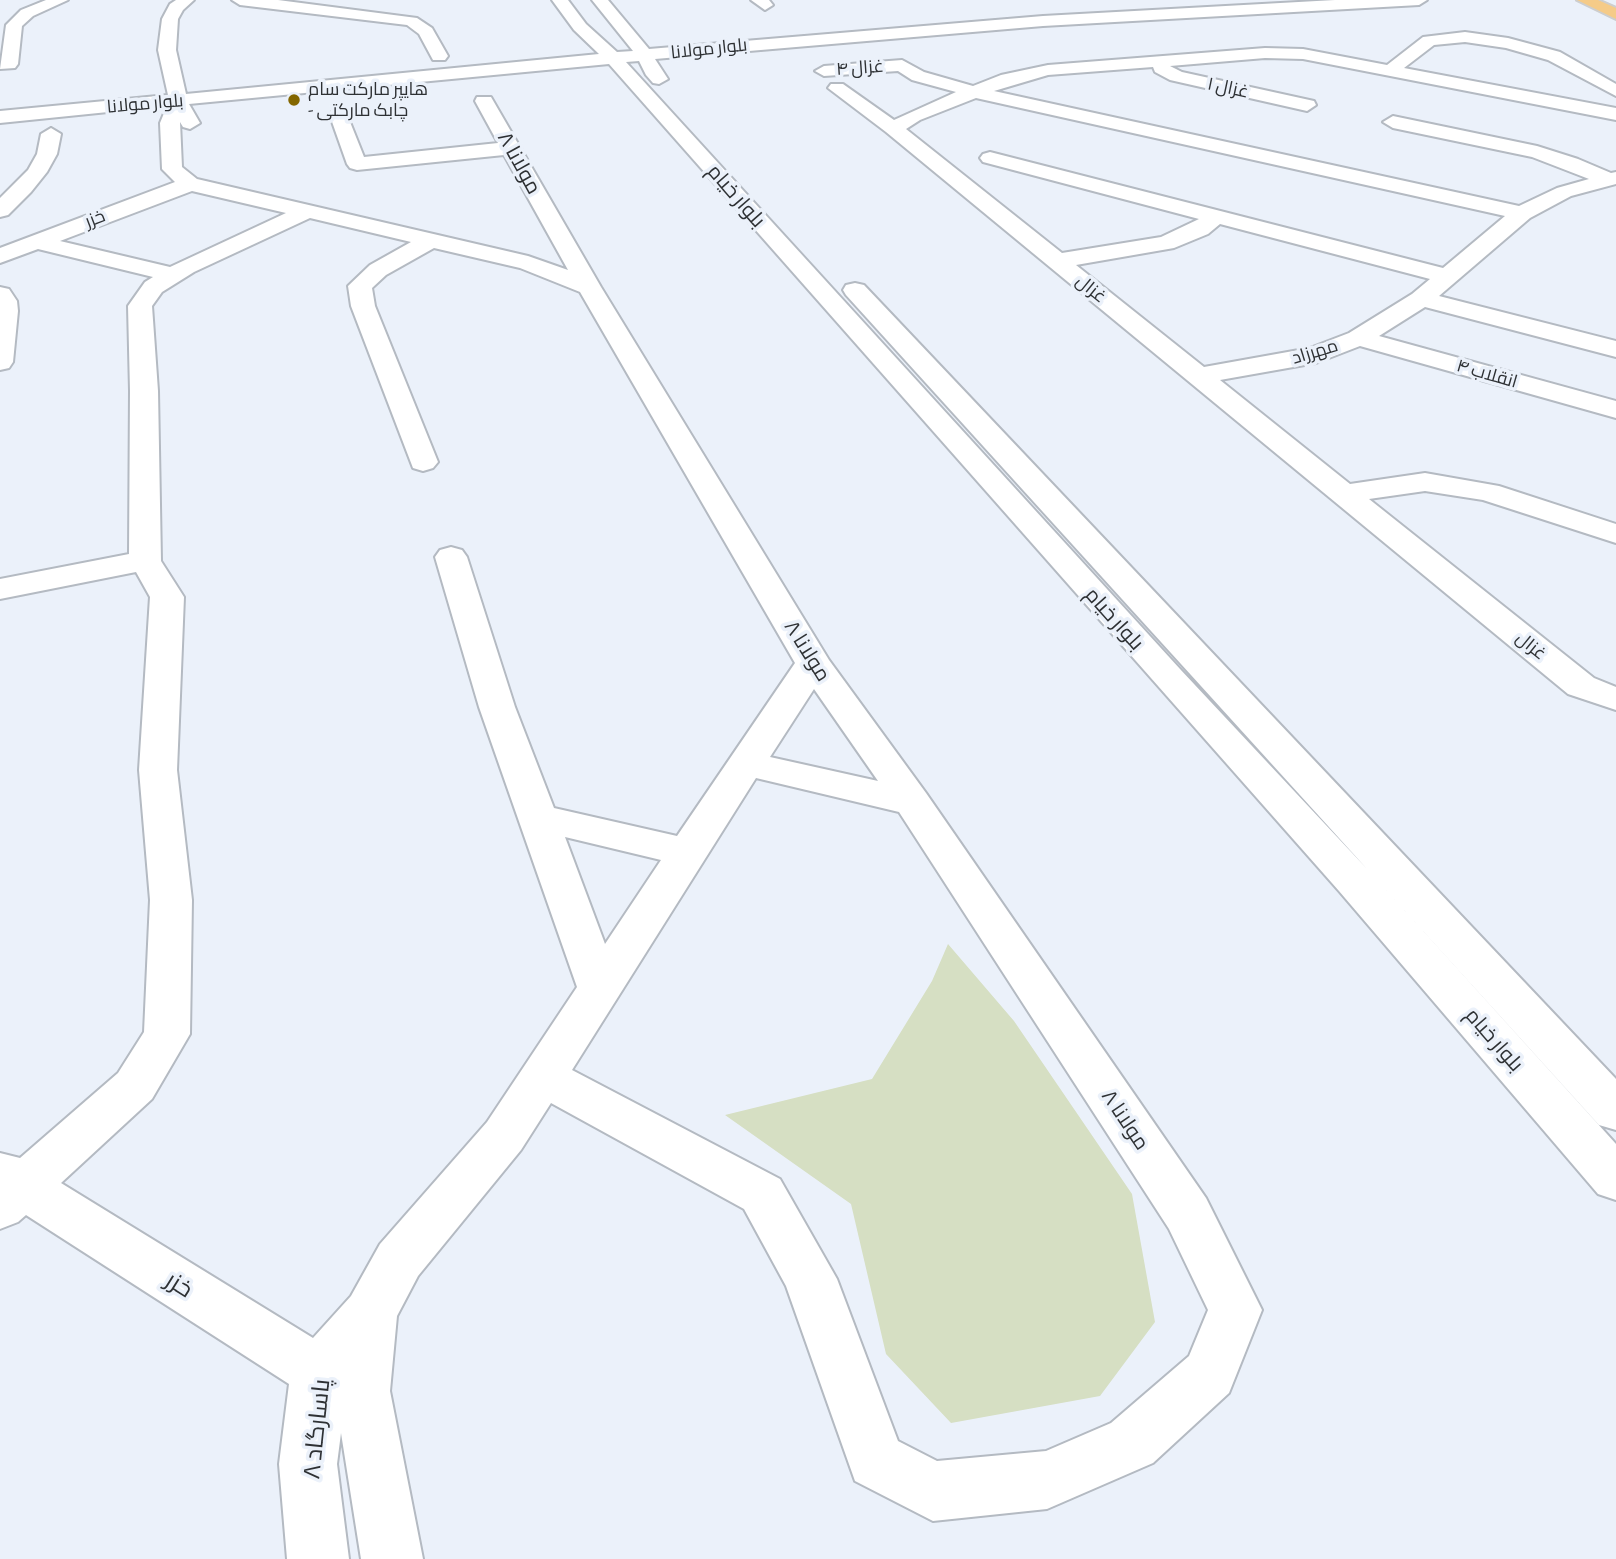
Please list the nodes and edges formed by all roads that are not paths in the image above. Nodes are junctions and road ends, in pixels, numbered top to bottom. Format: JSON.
{"nodes":[{"id":1,"x":60,"y":0,"type":"edge"},
{"id":2,"x":186,"y":0,"type":"edge"},
{"id":3,"x":240,"y":0,"type":"edge"},
{"id":4,"x":560,"y":0,"type":"edge"},
{"id":5,"x":600,"y":0,"type":"edge"},
{"id":6,"x":1419,"y":0,"type":"edge"},
{"id":7,"x":1585,"y":0,"type":"edge"},
{"id":8,"x":1609,"y":0,"type":"edge"},
{"id":9,"x":1616,"y":3,"type":"edge"},
{"id":10,"x":1229,"y":4,"type":"edge"},
{"id":11,"x":1616,"y":13,"type":"edge"},
{"id":12,"x":1254,"y":24,"type":"dead end"},
{"id":13,"x":1274,"y":39,"type":"dead end"},
{"id":14,"x":1294,"y":54,"type":"junction"},
{"id":15,"x":439,"y":56,"type":"dead end"},
{"id":16,"x":629,"y":57,"type":"junction"},
{"id":17,"x":1151,"y":62,"type":"junction"},
{"id":18,"x":4,"y":64,"type":"edge"},
{"id":19,"x":1391,"y":70,"type":"junction"},
{"id":20,"x":824,"y":71,"type":"dead end"},
{"id":21,"x":6,"y":82,"type":"dead end"},
{"id":22,"x":837,"y":88,"type":"dead end"},
{"id":23,"x":1616,"y":91,"type":"edge"},
{"id":24,"x":975,"y":92,"type":"junction"},
{"id":25,"x":178,"y":101,"type":"junction"},
{"id":26,"x":484,"y":101,"type":"dead end"},
{"id":27,"x":1307,"y":105,"type":"dead end"},
{"id":28,"x":1616,"y":114,"type":"edge"},
{"id":29,"x":339,"y":116,"type":"dead end"},
{"id":30,"x":0,"y":117,"type":"edge"},
{"id":31,"x":1393,"y":122,"type":"dead end"},
{"id":32,"x":893,"y":128,"type":"junction"},
{"id":33,"x":51,"y":134,"type":"dead end"},
{"id":34,"x":193,"y":143,"type":"dead end"},
{"id":35,"x":511,"y":148,"type":"junction"},
{"id":36,"x":990,"y":158,"type":"dead end"},
{"id":37,"x":193,"y":175,"type":"junction"},
{"id":38,"x":1612,"y":179,"type":"edge"},
{"id":39,"x":308,"y":211,"type":"junction"},
{"id":40,"x":0,"y":213,"type":"edge"},
{"id":41,"x":1522,"y":213,"type":"junction"},
{"id":42,"x":1215,"y":217,"type":"junction"},
{"id":43,"x":33,"y":227,"type":"junction"},
{"id":44,"x":432,"y":240,"type":"junction"},
{"id":45,"x":0,"y":256,"type":"edge"},
{"id":46,"x":1057,"y":261,"type":"junction"},
{"id":47,"x":174,"y":275,"type":"junction"},
{"id":48,"x":1447,"y":276,"type":"junction"},
{"id":49,"x":589,"y":287,"type":"junction"},
{"id":50,"x":0,"y":294,"type":"edge"},
{"id":51,"x":1421,"y":299,"type":"junction"},
{"id":52,"x":1358,"y":338,"type":"junction"},
{"id":53,"x":1616,"y":349,"type":"edge"},
{"id":54,"x":0,"y":362,"type":"edge"},
{"id":55,"x":1198,"y":376,"type":"junction"},
{"id":56,"x":1616,"y":410,"type":"edge"},
{"id":57,"x":423,"y":462,"type":"dead end"},
{"id":58,"x":1344,"y":494,"type":"junction"},
{"id":59,"x":1616,"y":534,"type":"edge"},
{"id":60,"x":451,"y":557,"type":"dead end"},
{"id":61,"x":145,"y":561,"type":"junction"},
{"id":62,"x":0,"y":589,"type":"edge"},
{"id":63,"x":813,"y":663,"type":"junction"},
{"id":64,"x":1581,"y":686,"type":"junction"},
{"id":65,"x":1616,"y":699,"type":"edge"},
{"id":66,"x":1616,"y":714,"type":"edge"},
{"id":67,"x":745,"y":764,"type":"junction"},
{"id":68,"x":912,"y":802,"type":"junction"},
{"id":69,"x":538,"y":818,"type":"junction"},
{"id":70,"x":687,"y":852,"type":"junction"},
{"id":71,"x":599,"y":987,"type":"junction"},
{"id":72,"x":542,"y":1076,"type":"junction"},
{"id":73,"x":1616,"y":1111,"type":"edge"},
{"id":74,"x":1616,"y":1179,"type":"edge"},
{"id":75,"x":7,"y":1188,"type":"edge"},
{"id":76,"x":341,"y":1382,"type":"junction"},
{"id":77,"x":318,"y":1559,"type":"edge"},
{"id":78,"x":392,"y":1559,"type":"edge"}],
"edges":[{"from":1,"to":18,"type":"street"},
{"from":2,"to":25,"type":"street"},
{"from":3,"to":15,"type":"street"},
{"from":4,"to":16,"type":"street"},
{"from":5,"to":16,"type":"street"},
{"from":6,"to":10,"type":"street","name":"بلوار مولانا"},
{"from":7,"to":11,"type":"main road"},
{"from":8,"to":9,"type":"main road"},
{"from":10,"to":12,"type":"street"},
{"from":10,"to":16,"type":"street","name":"بلوار مولانا"},
{"from":13,"to":14,"type":"street"},
{"from":14,"to":17,"type":"street"},
{"from":14,"to":19,"type":"street"},
{"from":16,"to":25,"type":"street","name":"بلوار مولانا"},
{"from":16,"to":73,"type":"street","name":"بلوار خیام"},
{"from":16,"to":74,"type":"street","name":"بلوار خیام"},
{"from":17,"to":24,"type":"street"},
{"from":17,"to":27,"type":"street","name":"غزال ۱"},
{"from":18,"to":21,"type":"street"},
{"from":19,"to":23,"type":"street"},
{"from":19,"to":28,"type":"street"},
{"from":20,"to":24,"type":"street","name":"غزال ۴"},
{"from":22,"to":32,"type":"street","name":"غزال"},
{"from":24,"to":32,"type":"street"},
{"from":24,"to":41,"type":"street","name":"غزال ۴"},
{"from":25,"to":30,"type":"street","name":"بلوار مولانا"},
{"from":25,"to":34,"type":"street"},
{"from":25,"to":37,"type":"street"},
{"from":26,"to":35,"type":"street","name":"مولانا ۸"},
{"from":29,"to":35,"type":"street"},
{"from":31,"to":38,"type":"street"},
{"from":32,"to":46,"type":"street","name":"غزال"},
{"from":33,"to":40,"type":"street"},
{"from":35,"to":49,"type":"street","name":"مولانا ۸"},
{"from":36,"to":42,"type":"street"},
{"from":37,"to":39,"type":"street"},
{"from":37,"to":43,"type":"street","name":"خزر"},
{"from":38,"to":41,"type":"street","name":"مهرزاد"},
{"from":39,"to":44,"type":"street"},
{"from":39,"to":47,"type":"street"},
{"from":40,"to":43,"type":"street"},
{"from":41,"to":48,"type":"street","name":"مهرزاد"},
{"from":42,"to":46,"type":"street"},
{"from":42,"to":48,"type":"street"},
{"from":43,"to":45,"type":"street"},
{"from":43,"to":47,"type":"street"},
{"from":44,"to":49,"type":"street"},
{"from":44,"to":57,"type":"street"},
{"from":46,"to":55,"type":"street","name":"غزال"},
{"from":47,"to":61,"type":"street"},
{"from":48,"to":51,"type":"street","name":"مهرزاد"},
{"from":49,"to":63,"type":"street","name":"مولانا ۸"},
{"from":50,"to":54,"type":"street"},
{"from":51,"to":52,"type":"street","name":"مهرزاد"},
{"from":51,"to":53,"type":"street"},
{"from":52,"to":55,"type":"street","name":"مهرزاد"},
{"from":52,"to":56,"type":"street","name":"انقلاب ۴"},
{"from":55,"to":58,"type":"street","name":"غزال"},
{"from":58,"to":59,"type":"street"},
{"from":58,"to":64,"type":"street","name":"غزال"},
{"from":60,"to":69,"type":"street"},
{"from":61,"to":62,"type":"street"},
{"from":61,"to":75,"type":"street"},
{"from":63,"to":67,"type":"street"},
{"from":63,"to":68,"type":"street","name":"مولانا ۸"},
{"from":64,"to":65,"type":"street","name":"غزال"},
{"from":64,"to":66,"type":"street"},
{"from":67,"to":68,"type":"street"},
{"from":67,"to":70,"type":"street"},
{"from":68,"to":72,"type":"street","name":"مولانا ۸"},
{"from":69,"to":70,"type":"street"},
{"from":69,"to":71,"type":"street"},
{"from":70,"to":71,"type":"street"},
{"from":71,"to":72,"type":"street"},
{"from":72,"to":76,"type":"street","name":"پاسارگاد ۸"},
{"from":75,"to":76,"type":"street","name":"خزر"},
{"from":76,"to":77,"type":"street","name":"پاسارگاد ۸"},
{"from":76,"to":78,"type":"street","name":"پاسارگاد ۸"}]}
